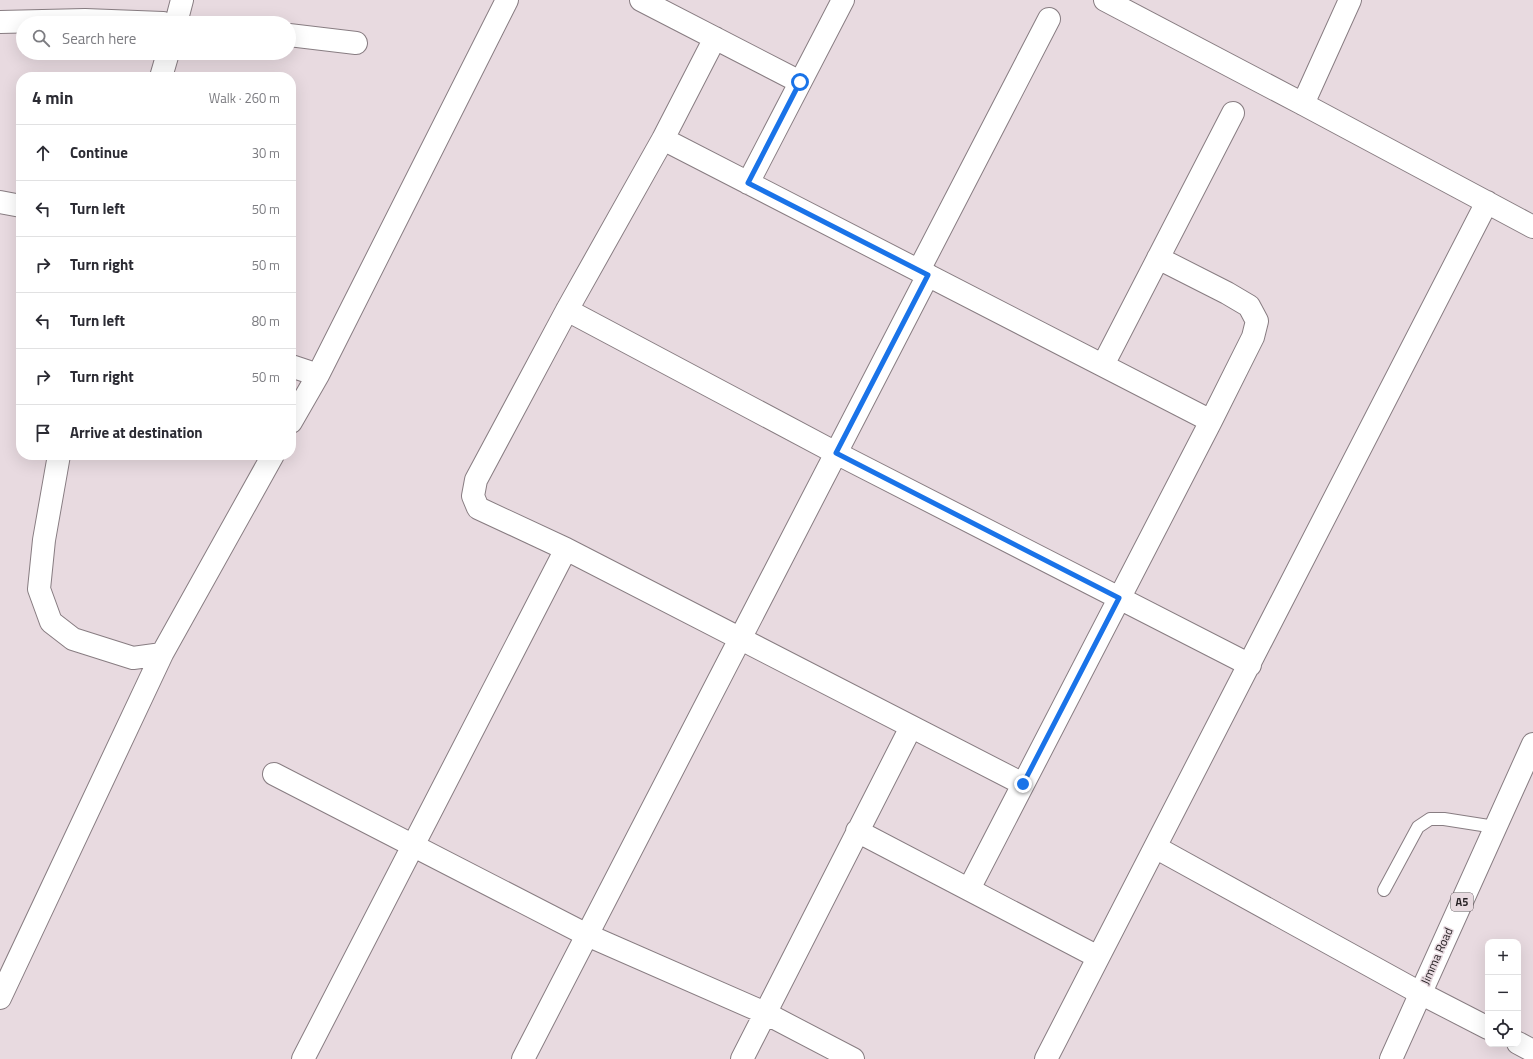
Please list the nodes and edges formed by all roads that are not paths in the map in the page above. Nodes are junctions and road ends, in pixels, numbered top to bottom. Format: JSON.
{"nodes":[{"id":1,"x":182,"y":0,"type":"edge"},
{"id":2,"x":507,"y":0,"type":"edge"},
{"id":3,"x":641,"y":0,"type":"edge"},
{"id":4,"x":843,"y":0,"type":"edge"},
{"id":5,"x":1105,"y":0,"type":"edge"},
{"id":6,"x":1350,"y":0,"type":"edge"},
{"id":7,"x":178,"y":16,"type":"edge"},
{"id":8,"x":1050,"y":19,"type":"dead end"},
{"id":9,"x":0,"y":22,"type":"edge"},
{"id":10,"x":16,"y":22,"type":"edge"},
{"id":11,"x":296,"y":35,"type":"edge"},
{"id":12,"x":715,"y":38,"type":"junction"},
{"id":13,"x":356,"y":43,"type":"dead end"},
{"id":14,"x":166,"y":60,"type":"edge"},
{"id":15,"x":162,"y":72,"type":"edge"},
{"id":16,"x":800,"y":82,"type":"junction"},
{"id":17,"x":1303,"y":104,"type":"junction"},
{"id":18,"x":1233,"y":113,"type":"dead end"},
{"id":19,"x":663,"y":139,"type":"junction"},
{"id":20,"x":748,"y":183,"type":"junction"},
{"id":21,"x":0,"y":202,"type":"edge"},
{"id":22,"x":1487,"y":202,"type":"junction"},
{"id":23,"x":16,"y":205,"type":"edge"},
{"id":24,"x":1533,"y":227,"type":"edge"},
{"id":25,"x":1158,"y":258,"type":"junction"},
{"id":26,"x":924,"y":273,"type":"junction"},
{"id":27,"x":567,"y":310,"type":"junction"},
{"id":28,"x":1103,"y":365,"type":"junction"},
{"id":29,"x":296,"y":368,"type":"edge"},
{"id":30,"x":318,"y":375,"type":"junction"},
{"id":31,"x":296,"y":413,"type":"edge"},
{"id":32,"x":1211,"y":421,"type":"junction"},
{"id":33,"x":836,"y":453,"type":"junction"},
{"id":34,"x":58,"y":460,"type":"edge"},
{"id":35,"x":270,"y":460,"type":"edge"},
{"id":36,"x":566,"y":550,"type":"junction"},
{"id":37,"x":1119,"y":598,"type":"junction"},
{"id":38,"x":740,"y":639,"type":"junction"},
{"id":39,"x":162,"y":654,"type":"junction"},
{"id":40,"x":1250,"y":665,"type":"junction"},
{"id":41,"x":911,"y":727,"type":"junction"},
{"id":42,"x":1533,"y":744,"type":"edge"},
{"id":43,"x":274,"y":774,"type":"dead end"},
{"id":44,"x":1023,"y":784,"type":"junction"},
{"id":45,"x":1495,"y":828,"type":"junction"},
{"id":46,"x":857,"y":831,"type":"junction"},
{"id":47,"x":413,"y":846,"type":"junction"},
{"id":48,"x":1155,"y":848,"type":"junction"},
{"id":49,"x":969,"y":889,"type":"junction"},
{"id":50,"x":1384,"y":890,"type":"dead end"},
{"id":51,"x":587,"y":935,"type":"junction"},
{"id":52,"x":1098,"y":957,"type":"junction"},
{"id":53,"x":1420,"y":994,"type":"junction"},
{"id":54,"x":0,"y":998,"type":"edge"},
{"id":55,"x":765,"y":1013,"type":"junction"},
{"id":56,"x":1485,"y":1026,"type":"edge"},
{"id":57,"x":1521,"y":1045,"type":"edge"},
{"id":58,"x":1533,"y":1051,"type":"edge"},
{"id":59,"x":302,"y":1059,"type":"edge"},
{"id":60,"x":523,"y":1059,"type":"edge"},
{"id":61,"x":742,"y":1059,"type":"edge"},
{"id":62,"x":853,"y":1059,"type":"edge"},
{"id":63,"x":1046,"y":1059,"type":"edge"},
{"id":64,"x":1390,"y":1059,"type":"edge"}],
"edges":[{"from":1,"to":7,"type":"main road"},
{"from":2,"to":30,"type":"main road"},
{"from":3,"to":12,"type":"main road"},
{"from":4,"to":16,"type":"main road"},
{"from":5,"to":17,"type":"main road"},
{"from":6,"to":17,"type":"main road"},
{"from":8,"to":26,"type":"main road"},
{"from":9,"to":10,"type":"main road"},
{"from":11,"to":13,"type":"main road"},
{"from":12,"to":16,"type":"main road"},
{"from":12,"to":19,"type":"main road"},
{"from":14,"to":15,"type":"main road"},
{"from":16,"to":20,"type":"main road"},
{"from":17,"to":22,"type":"main road"},
{"from":18,"to":25,"type":"main road"},
{"from":19,"to":20,"type":"main road"},
{"from":19,"to":27,"type":"main road"},
{"from":20,"to":26,"type":"main road"},
{"from":21,"to":23,"type":"main road"},
{"from":22,"to":24,"type":"main road"},
{"from":22,"to":40,"type":"main road"},
{"from":25,"to":28,"type":"main road"},
{"from":25,"to":32,"type":"main road"},
{"from":26,"to":28,"type":"main road"},
{"from":26,"to":33,"type":"main road"},
{"from":27,"to":33,"type":"main road"},
{"from":27,"to":36,"type":"main road"},
{"from":28,"to":32,"type":"main road"},
{"from":29,"to":30,"type":"main road"},
{"from":30,"to":31,"type":"main road"},
{"from":32,"to":37,"type":"main road"},
{"from":33,"to":37,"type":"main road"},
{"from":33,"to":38,"type":"main road"},
{"from":34,"to":39,"type":"main road"},
{"from":35,"to":39,"type":"main road"},
{"from":36,"to":38,"type":"main road"},
{"from":36,"to":47,"type":"main road"},
{"from":37,"to":40,"type":"main road"},
{"from":37,"to":44,"type":"main road"},
{"from":38,"to":41,"type":"main road"},
{"from":38,"to":51,"type":"main road"},
{"from":39,"to":54,"type":"main road"},
{"from":40,"to":48,"type":"main road"},
{"from":41,"to":44,"type":"main road"},
{"from":41,"to":46,"type":"main road"},
{"from":42,"to":45,"type":"main road","name":"Jimma Road","number":"A5"},
{"from":43,"to":47,"type":"main road"},
{"from":44,"to":49,"type":"main road"},
{"from":45,"to":50,"type":"lane"},
{"from":45,"to":53,"type":"main road","name":"Jimma Road","number":"A5"},
{"from":46,"to":49,"type":"main road"},
{"from":46,"to":55,"type":"main road"},
{"from":47,"to":51,"type":"main road"},
{"from":47,"to":59,"type":"main road"},
{"from":48,"to":52,"type":"main road"},
{"from":48,"to":53,"type":"main road"},
{"from":49,"to":52,"type":"main road"},
{"from":51,"to":55,"type":"main road"},
{"from":51,"to":60,"type":"main road"},
{"from":52,"to":63,"type":"main road"},
{"from":53,"to":56,"type":"main road"},
{"from":53,"to":64,"type":"main road","name":"Jimma Road","number":"A5"},
{"from":55,"to":61,"type":"main road"},
{"from":55,"to":62,"type":"main road"},
{"from":57,"to":58,"type":"main road"}]}
